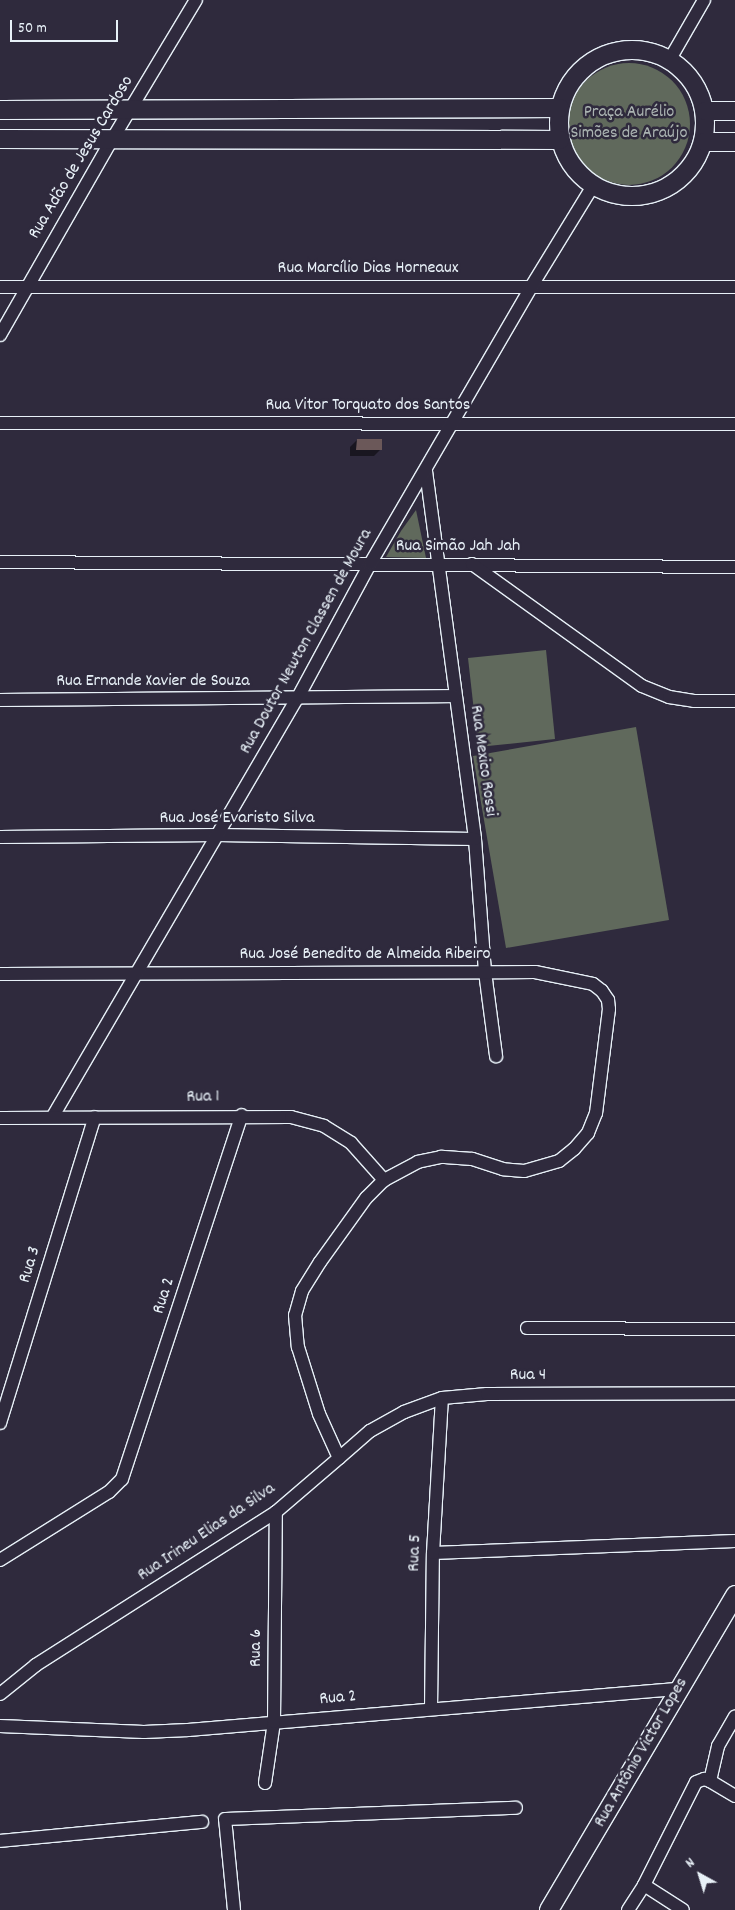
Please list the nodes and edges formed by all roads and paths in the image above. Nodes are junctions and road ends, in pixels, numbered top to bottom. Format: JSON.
{"nodes":[{"id":1,"x":196,"y":0,"type":"edge"},
{"id":2,"x":704,"y":0,"type":"edge"},
{"id":3,"x":670,"y":60,"type":"junction"},
{"id":4,"x":560,"y":108,"type":"junction"},
{"id":5,"x":0,"y":110,"type":"edge"},
{"id":6,"x":131,"y":110,"type":"junction"},
{"id":7,"x":705,"y":111,"type":"junction"},
{"id":8,"x":735,"y":111,"type":"edge"},
{"id":9,"x":0,"y":138,"type":"edge"},
{"id":10,"x":113,"y":138,"type":"junction"},
{"id":11,"x":560,"y":140,"type":"junction"},
{"id":12,"x":704,"y":142,"type":"junction"},
{"id":13,"x":735,"y":142,"type":"edge"},
{"id":14,"x":593,"y":186,"type":"junction"},
{"id":15,"x":26,"y":286,"type":"junction"},
{"id":16,"x":0,"y":287,"type":"edge"},
{"id":17,"x":531,"y":287,"type":"junction"},
{"id":18,"x":735,"y":287,"type":"edge"},
{"id":19,"x":0,"y":335,"type":"edge"},
{"id":20,"x":0,"y":423,"type":"edge"},
{"id":21,"x":453,"y":423,"type":"junction"},
{"id":22,"x":735,"y":424,"type":"edge"},
{"id":23,"x":426,"y":471,"type":"junction"},
{"id":24,"x":0,"y":562,"type":"edge"},
{"id":25,"x":370,"y":564,"type":"junction"},
{"id":26,"x":439,"y":564,"type":"junction"},
{"id":27,"x":472,"y":564,"type":"junction"},
{"id":28,"x":735,"y":567,"type":"edge"},
{"id":29,"x":456,"y":696,"type":"junction"},
{"id":30,"x":297,"y":699,"type":"junction"},
{"id":31,"x":0,"y":700,"type":"edge"},
{"id":32,"x":735,"y":701,"type":"edge"},
{"id":33,"x":217,"y":835,"type":"junction"},
{"id":34,"x":0,"y":837,"type":"edge"},
{"id":35,"x":475,"y":839,"type":"junction"},
{"id":36,"x":485,"y":972,"type":"junction"},
{"id":37,"x":0,"y":974,"type":"edge"},
{"id":38,"x":135,"y":974,"type":"junction"},
{"id":39,"x":496,"y":1056,"type":"dead end"},
{"id":40,"x":242,"y":1115,"type":"junction"},
{"id":41,"x":53,"y":1116,"type":"junction"},
{"id":42,"x":95,"y":1117,"type":"junction"},
{"id":43,"x":0,"y":1118,"type":"edge"},
{"id":44,"x":384,"y":1180,"type":"junction"},
{"id":45,"x":527,"y":1328,"type":"dead end"},
{"id":46,"x":735,"y":1329,"type":"edge"},
{"id":47,"x":735,"y":1393,"type":"edge"},
{"id":48,"x":442,"y":1398,"type":"junction"},
{"id":49,"x":0,"y":1423,"type":"edge"},
{"id":50,"x":339,"y":1458,"type":"junction"},
{"id":51,"x":276,"y":1512,"type":"junction"},
{"id":52,"x":735,"y":1541,"type":"edge"},
{"id":53,"x":433,"y":1553,"type":"junction"},
{"id":54,"x":0,"y":1560,"type":"edge"},
{"id":55,"x":735,"y":1595,"type":"edge"},
{"id":56,"x":679,"y":1689,"type":"junction"},
{"id":57,"x":0,"y":1694,"type":"edge"},
{"id":58,"x":431,"y":1709,"type":"junction"},
{"id":59,"x":735,"y":1717,"type":"edge"},
{"id":60,"x":274,"y":1722,"type":"junction"},
{"id":61,"x":0,"y":1726,"type":"edge"},
{"id":62,"x":710,"y":1781,"type":"junction"},
{"id":63,"x":265,"y":1783,"type":"dead end"},
{"id":64,"x":735,"y":1796,"type":"edge"},
{"id":65,"x":516,"y":1808,"type":"dead end"},
{"id":66,"x":202,"y":1822,"type":"dead end"},
{"id":67,"x":0,"y":1841,"type":"edge"},
{"id":68,"x":644,"y":1885,"type":"junction"},
{"id":69,"x":234,"y":1910,"type":"edge"},
{"id":70,"x":549,"y":1910,"type":"edge"},
{"id":71,"x":628,"y":1910,"type":"edge"},
{"id":72,"x":683,"y":1910,"type":"edge"}],
"edges":[{"from":1,"to":6,"type":"street","name":"Rua Adão de Jesus Cardoso"},
{"from":2,"to":3,"type":"street"},
{"from":3,"to":4,"type":"main road"},
{"from":3,"to":7,"type":"main road"},
{"from":4,"to":6,"type":"main road"},
{"from":4,"to":11,"type":"main road"},
{"from":5,"to":6,"type":"main road"},
{"from":6,"to":10,"type":"street","name":"Rua Adão de Jesus Cardoso"},
{"from":7,"to":8,"type":"main road"},
{"from":7,"to":12,"type":"main road"},
{"from":9,"to":10,"type":"main road"},
{"from":10,"to":11,"type":"main road"},
{"from":10,"to":15,"type":"street","name":"Rua Adão de Jesus Cardoso"},
{"from":11,"to":14,"type":"main road"},
{"from":12,"to":13,"type":"main road"},
{"from":12,"to":14,"type":"main road"},
{"from":14,"to":17,"type":"street","name":"Rua Doutor Newton Classen de Moura"},
{"from":15,"to":16,"type":"street","name":"Rua Marcílio Dias Horneaux"},
{"from":15,"to":17,"type":"street","name":"Rua Marcílio Dias Horneaux"},
{"from":15,"to":19,"type":"street","name":"Rua Adão de Jesus Cardoso"},
{"from":17,"to":18,"type":"street","name":"Rua Marcílio Dias Horneaux"},
{"from":17,"to":21,"type":"street","name":"Rua Doutor Newton Classen de Moura"},
{"from":20,"to":21,"type":"street","name":"Rua Vitor Torquato dos Santos"},
{"from":21,"to":22,"type":"street","name":"Rua Vitor Torquato dos Santos"},
{"from":21,"to":23,"type":"street","name":"Rua Doutor Newton Classen de Moura"},
{"from":23,"to":25,"type":"street","name":"Rua Doutor Newton Classen de Moura"},
{"from":23,"to":26,"type":"street","name":"Rua Mexico Rossi"},
{"from":24,"to":25,"type":"street","name":"Rua Simão Jah Jah"},
{"from":25,"to":26,"type":"street","name":"Rua Simão Jah Jah"},
{"from":25,"to":30,"type":"street","name":"Rua Doutor Newton Classen de Moura"},
{"from":26,"to":27,"type":"street","name":"Rua Simão Jah Jah"},
{"from":26,"to":29,"type":"street","name":"Rua Mexico Rossi"},
{"from":27,"to":28,"type":"street","name":"Rua Simão Jah Jah"},
{"from":27,"to":32,"type":"street"},
{"from":29,"to":30,"type":"street","name":"Rua Ernande Xavier de Souza"},
{"from":29,"to":35,"type":"street","name":"Rua Mexico Rossi"},
{"from":30,"to":31,"type":"street","name":"Rua Ernande Xavier de Souza"},
{"from":30,"to":33,"type":"street","name":"Rua Doutor Newton Classen de Moura"},
{"from":33,"to":34,"type":"street","name":"Rua José Evaristo Silva"},
{"from":33,"to":35,"type":"street","name":"Rua José Evaristo Silva"},
{"from":33,"to":38,"type":"street","name":"Rua Doutor Newton Classen de Moura"},
{"from":35,"to":36,"type":"street","name":"Rua Mexico Rossi"},
{"from":36,"to":38,"type":"street","name":"Rua José Benedito de Almeida Ribeiro"},
{"from":36,"to":39,"type":"street","name":"Rua Mexico Rossi"},
{"from":36,"to":44,"type":"street","name":"Rua José Benedito de Almeida Ribeiro"},
{"from":37,"to":38,"type":"street","name":"Rua José Benedito de Almeida Ribeiro"},
{"from":38,"to":41,"type":"street","name":"Rua Doutor Newton Classen de Moura"},
{"from":40,"to":42,"type":"street","name":"Rua 1"},
{"from":40,"to":44,"type":"street","name":"Rua 1"},
{"from":40,"to":54,"type":"street","name":"Rua 2"},
{"from":41,"to":42,"type":"street","name":"Rua 1"},
{"from":41,"to":43,"type":"street","name":"Rua 1"},
{"from":42,"to":49,"type":"street","name":"Rua 3"},
{"from":44,"to":50,"type":"street"},
{"from":45,"to":46,"type":"street"},
{"from":47,"to":48,"type":"street","name":"Rua 4"},
{"from":48,"to":50,"type":"street","name":"Rua 4"},
{"from":48,"to":53,"type":"street","name":"Rua 5"},
{"from":50,"to":51,"type":"street","name":"Rua Irineu Elias da Silva"},
{"from":51,"to":57,"type":"street","name":"Rua Irineu Elias da Silva"},
{"from":51,"to":60,"type":"street","name":"Rua 6"},
{"from":52,"to":53,"type":"street"},
{"from":53,"to":58,"type":"street","name":"Rua 5"},
{"from":55,"to":56,"type":"main road","name":"Rua Antônio Victor Lopes"},
{"from":56,"to":58,"type":"street","name":"Rua 2"},
{"from":56,"to":70,"type":"main road","name":"Rua Antônio Victor Lopes"},
{"from":58,"to":60,"type":"street","name":"Rua 2"},
{"from":59,"to":62,"type":"street"},
{"from":60,"to":61,"type":"street","name":"Rua 2"},
{"from":60,"to":63,"type":"street","name":"Rua 6"},
{"from":62,"to":64,"type":"street"},
{"from":62,"to":68,"type":"street"},
{"from":65,"to":69,"type":"street"},
{"from":66,"to":67,"type":"street"},
{"from":68,"to":71,"type":"street"},
{"from":68,"to":72,"type":"street"}]}
